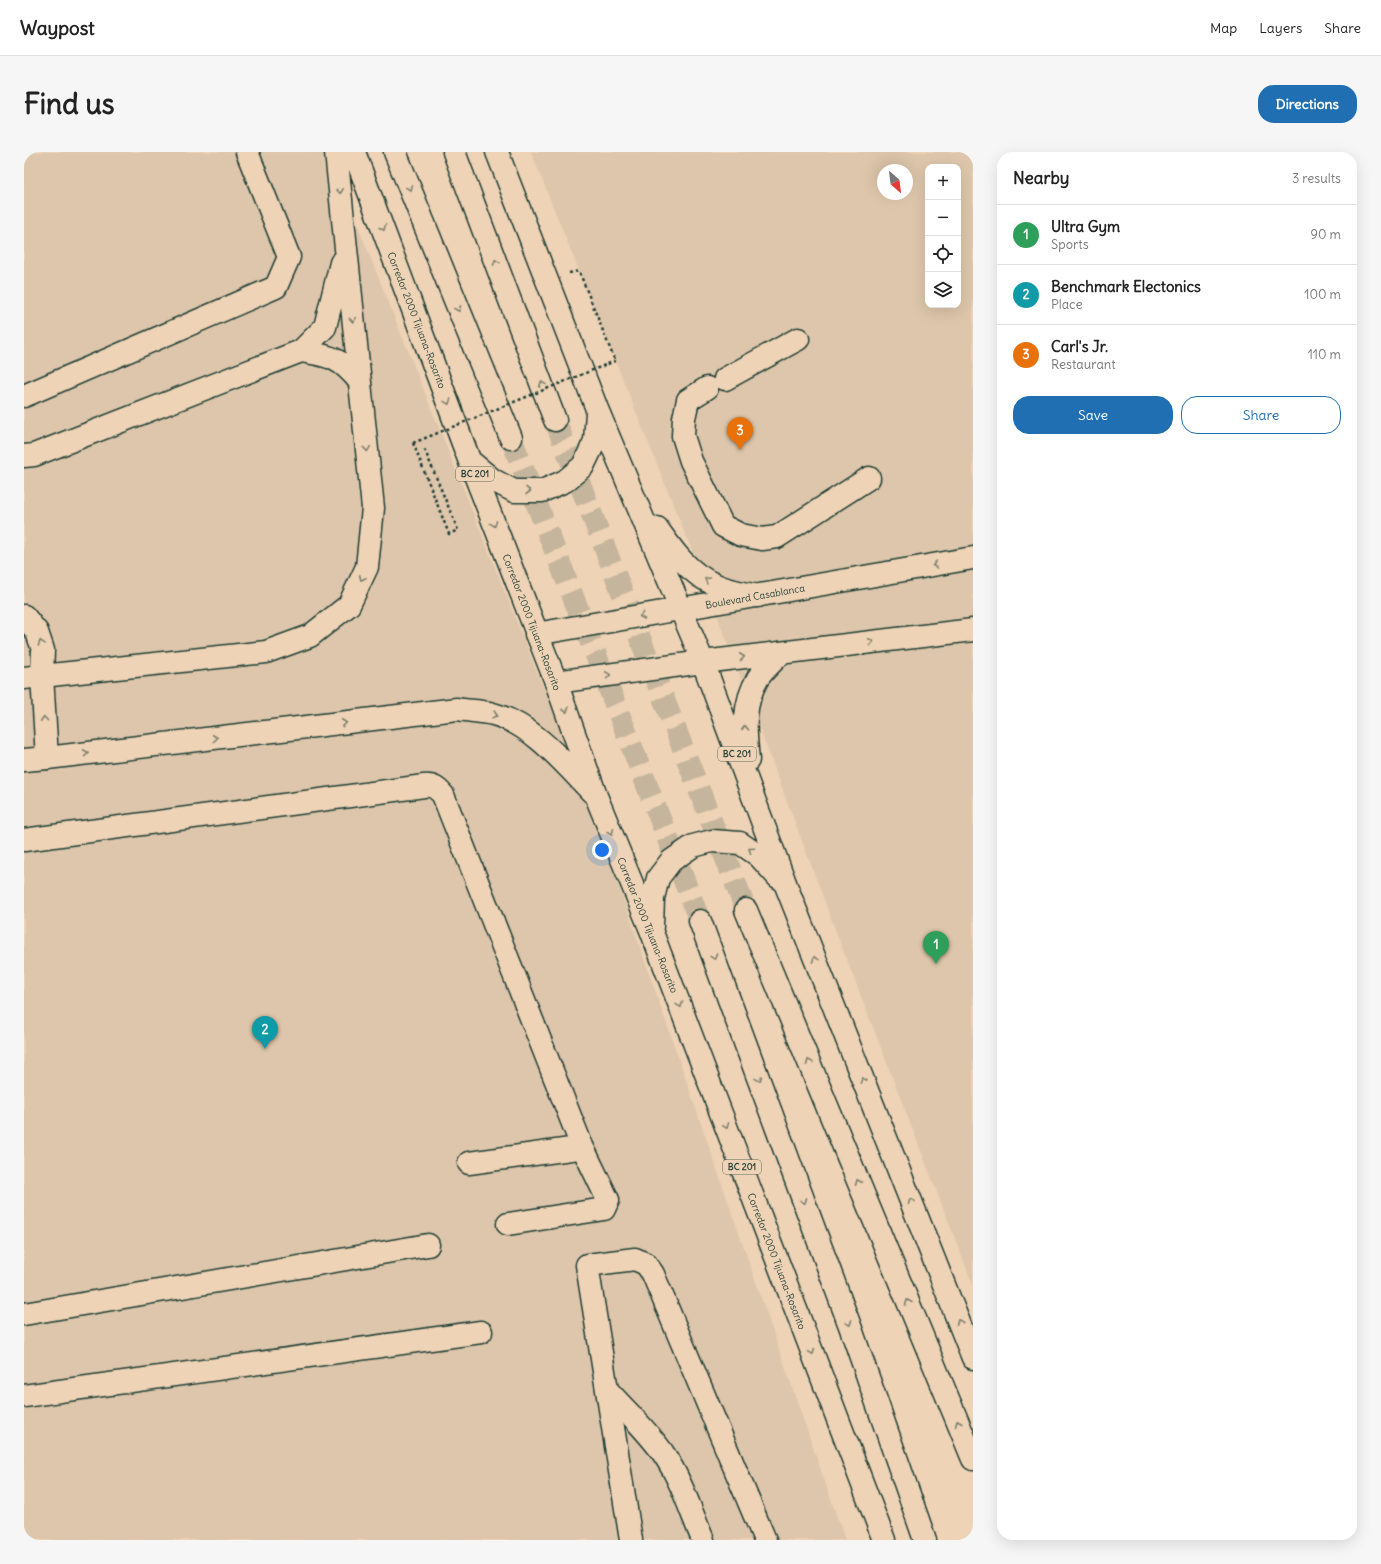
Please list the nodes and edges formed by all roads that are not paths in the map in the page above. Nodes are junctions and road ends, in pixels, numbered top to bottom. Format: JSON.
{"nodes":[{"id":1,"x":247,"y":152,"type":"edge"},
{"id":2,"x":336,"y":152,"type":"edge"},
{"id":3,"x":354,"y":152,"type":"edge"},
{"id":4,"x":395,"y":152,"type":"edge"},
{"id":5,"x":454,"y":152,"type":"edge"},
{"id":6,"x":497,"y":152,"type":"edge"},
{"id":7,"x":345,"y":246,"type":"junction"},
{"id":8,"x":798,"y":339,"type":"dead end"},
{"id":9,"x":301,"y":351,"type":"junction"},
{"id":10,"x":360,"y":382,"type":"junction"},
{"id":11,"x":24,"y":396,"type":"edge"},
{"id":12,"x":597,"y":408,"type":"junction"},
{"id":13,"x":556,"y":420,"type":"tunnel mouth"},
{"id":14,"x":511,"y":438,"type":"tunnel mouth"},
{"id":15,"x":24,"y":456,"type":"edge"},
{"id":16,"x":470,"y":462,"type":"junction"},
{"id":17,"x":869,"y":478,"type":"dead end"},
{"id":18,"x":635,"y":498,"type":"junction"},
{"id":19,"x":973,"y":558,"type":"edge"},
{"id":20,"x":758,"y":596,"type":"junction"},
{"id":21,"x":681,"y":609,"type":"junction"},
{"id":22,"x":24,"y":616,"type":"edge"},
{"id":23,"x":973,"y":630,"type":"edge"},
{"id":24,"x":536,"y":634,"type":"junction"},
{"id":25,"x":781,"y":653,"type":"junction"},
{"id":26,"x":703,"y":662,"type":"junction"},
{"id":27,"x":33,"y":677,"type":"edge"},
{"id":28,"x":556,"y":682,"type":"junction"},
{"id":29,"x":47,"y":758,"type":"junction"},
{"id":30,"x":24,"y":760,"type":"edge"},
{"id":31,"x":752,"y":795,"type":"junction"},
{"id":32,"x":596,"y":796,"type":"junction"},
{"id":33,"x":24,"y":840,"type":"edge"},
{"id":34,"x":788,"y":888,"type":"junction"},
{"id":35,"x":746,"y":910,"type":"tunnel mouth"},
{"id":36,"x":700,"y":920,"type":"tunnel mouth"},
{"id":37,"x":651,"y":930,"type":"junction"},
{"id":38,"x":581,"y":1144,"type":"junction"},
{"id":39,"x":469,"y":1163,"type":"dead end"},
{"id":40,"x":508,"y":1224,"type":"dead end"},
{"id":41,"x":428,"y":1245,"type":"dead end"},
{"id":42,"x":24,"y":1314,"type":"edge"},
{"id":43,"x":481,"y":1332,"type":"dead end"},
{"id":44,"x":973,"y":1358,"type":"edge"},
{"id":45,"x":606,"y":1390,"type":"junction"},
{"id":46,"x":24,"y":1396,"type":"edge"},
{"id":47,"x":973,"y":1458,"type":"edge"},
{"id":48,"x":631,"y":1540,"type":"edge"},
{"id":49,"x":702,"y":1540,"type":"edge"},
{"id":50,"x":765,"y":1540,"type":"edge"},
{"id":51,"x":884,"y":1540,"type":"edge"},
{"id":52,"x":926,"y":1540,"type":"edge"}],
"edges":[{"from":1,"to":11,"type":"main road"},
{"from":2,"to":7,"type":"main road","one_way":true},
{"from":3,"to":16,"type":"main road","name":"Corredor 2000 Tijuana-Rosarito","number":"BC 201","one_way":true},
{"from":4,"to":14,"type":"main road","one_way":true},
{"from":13,"to":5,"type":"main road","one_way":true},
{"from":6,"to":12,"type":"main road","number":"BC 201"},
{"from":7,"to":9,"type":"main road"},
{"from":7,"to":10,"type":"main road","one_way":true},
{"from":8,"to":17,"type":"main road"},
{"from":9,"to":10,"type":"main road"},
{"from":9,"to":15,"type":"main road"},
{"from":10,"to":27,"type":"main road","one_way":true},
{"from":16,"to":12,"type":"main road","one_way":true},
{"from":12,"to":18,"type":"main road","number":"BC 201"},
{"from":16,"to":24,"type":"main road","name":"Corredor 2000 Tijuana-Rosarito","number":"BC 201","one_way":true},
{"from":20,"to":18,"type":"main road","one_way":true},
{"from":18,"to":21,"type":"main road","number":"BC 201"},
{"from":19,"to":20,"type":"main road","name":"Boulevard Casablanca","one_way":true},
{"from":20,"to":21,"type":"main road","name":"Boulevard Casablanca"},
{"from":21,"to":24,"type":"main road","name":"Boulevard Casablanca","one_way":true},
{"from":21,"to":26,"type":"main road","number":"BC 201"},
{"from":27,"to":22,"type":"main road","one_way":true},
{"from":25,"to":23,"type":"main road","one_way":true},
{"from":24,"to":28,"type":"main road","name":"Corredor 2000 Tijuana-Rosarito","number":"BC 201"},
{"from":26,"to":25,"type":"main road","one_way":true},
{"from":31,"to":25,"type":"main road","one_way":true},
{"from":28,"to":26,"type":"main road","one_way":true},
{"from":26,"to":31,"type":"main road","number":"BC 201"},
{"from":29,"to":27,"type":"main road","one_way":true},
{"from":28,"to":32,"type":"main road","name":"Corredor 2000 Tijuana-Rosarito","number":"BC 201","one_way":true},
{"from":29,"to":30,"type":"main road"},
{"from":29,"to":32,"type":"main road","one_way":true},
{"from":31,"to":34,"type":"main road","number":"BC 201"},
{"from":32,"to":37,"type":"main road","name":"Corredor 2000 Tijuana-Rosarito","number":"BC 201","one_way":true},
{"from":33,"to":38,"type":"main road"},
{"from":34,"to":37,"type":"main road","one_way":true},
{"from":44,"to":34,"type":"main road","number":"BC 201","one_way":true},
{"from":47,"to":35,"type":"main road","one_way":true},
{"from":36,"to":52,"type":"main road","one_way":true},
{"from":37,"to":51,"type":"main road","name":"Corredor 2000 Tijuana-Rosarito","number":"BC 201","one_way":true},
{"from":38,"to":39,"type":"main road"},
{"from":38,"to":40,"type":"main road"},
{"from":41,"to":42,"type":"main road"},
{"from":43,"to":46,"type":"main road"},
{"from":45,"to":48,"type":"main road"},
{"from":45,"to":49,"type":"main road"},
{"from":45,"to":50,"type":"main road"}]}
